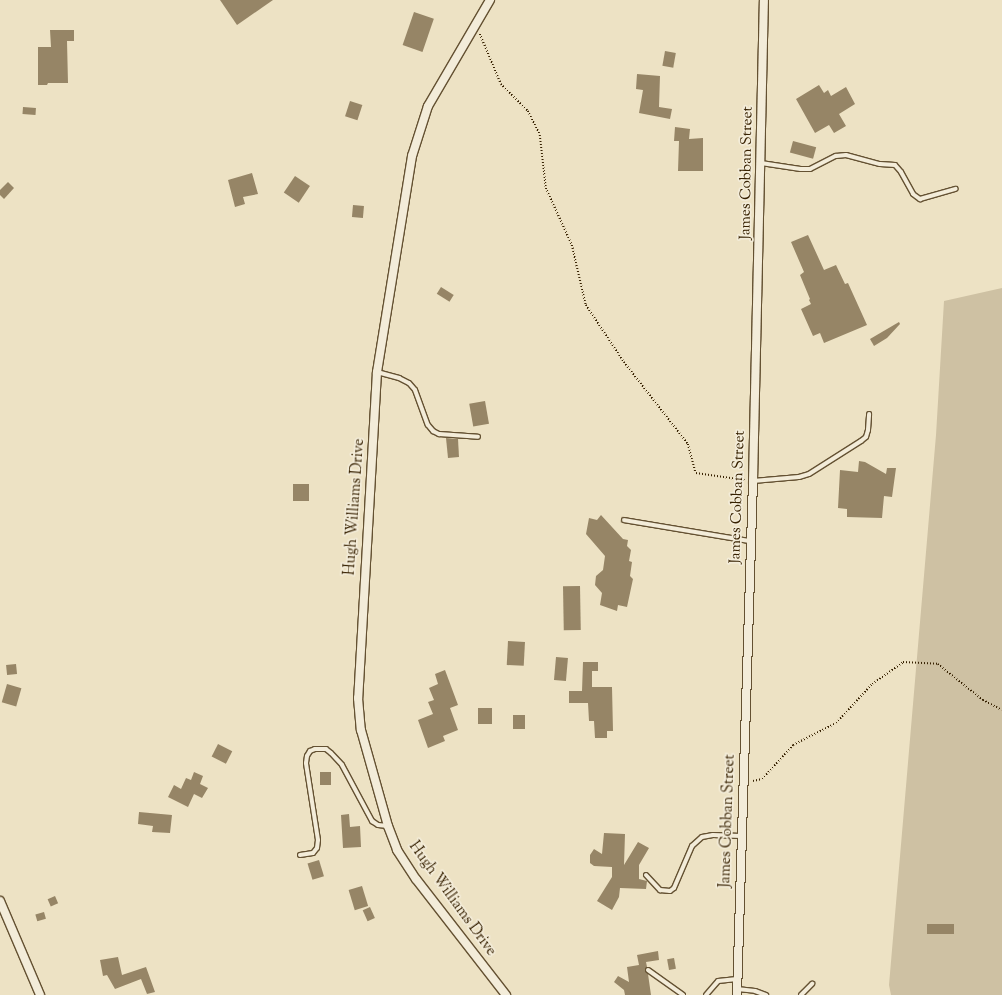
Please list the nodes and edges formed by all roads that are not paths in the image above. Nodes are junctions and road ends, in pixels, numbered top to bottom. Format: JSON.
{"nodes":[{"id":1,"x":490,"y":0,"type":"edge"},
{"id":2,"x":764,"y":0,"type":"edge"},
{"id":3,"x":761,"y":163,"type":"junction"},
{"id":4,"x":956,"y":189,"type":"dead end"},
{"id":5,"x":377,"y":372,"type":"junction"},
{"id":6,"x":869,"y":414,"type":"dead end"},
{"id":7,"x":478,"y":437,"type":"dead end"},
{"id":8,"x":753,"y":481,"type":"junction"},
{"id":9,"x":624,"y":520,"type":"dead end"},
{"id":10,"x":750,"y":541,"type":"junction"},
{"id":11,"x":388,"y":826,"type":"junction"},
{"id":12,"x":741,"y":836,"type":"junction"},
{"id":13,"x":300,"y":855,"type":"dead end"},
{"id":14,"x":646,"y":874,"type":"dead end"},
{"id":15,"x":0,"y":901,"type":"edge"},
{"id":16,"x":648,"y":970,"type":"dead end"},
{"id":17,"x":737,"y":979,"type":"junction"},
{"id":18,"x":812,"y":984,"type":"dead end"},
{"id":19,"x":737,"y":992,"type":"edge"},
{"id":20,"x":40,"y":995,"type":"edge"},
{"id":21,"x":506,"y":995,"type":"edge"},
{"id":22,"x":683,"y":995,"type":"edge"},
{"id":23,"x":706,"y":995,"type":"edge"},
{"id":24,"x":766,"y":995,"type":"edge"},
{"id":25,"x":801,"y":995,"type":"edge"}],
"edges":[{"from":1,"to":5,"type":"street","name":"Hugh Williams Drive"},
{"from":2,"to":3,"type":"street","name":"James Cobban Street"},
{"from":3,"to":4,"type":"lane"},
{"from":3,"to":8,"type":"street","name":"James Cobban Street"},
{"from":5,"to":7,"type":"lane"},
{"from":5,"to":11,"type":"street","name":"Hugh Williams Drive"},
{"from":6,"to":8,"type":"lane"},
{"from":8,"to":10,"type":"street","name":"James Cobban Street"},
{"from":9,"to":10,"type":"lane"},
{"from":10,"to":12,"type":"street","name":"James Cobban Street"},
{"from":11,"to":13,"type":"lane"},
{"from":11,"to":21,"type":"street","name":"Hugh Williams Drive"},
{"from":12,"to":14,"type":"lane"},
{"from":12,"to":17,"type":"street","name":"James Cobban Street"},
{"from":15,"to":20,"type":"street"},
{"from":16,"to":22,"type":"lane"},
{"from":17,"to":19,"type":"street","name":"James Cobban Street"},
{"from":17,"to":23,"type":"lane"},
{"from":18,"to":25,"type":"lane"},
{"from":19,"to":24,"type":"lane"}]}
